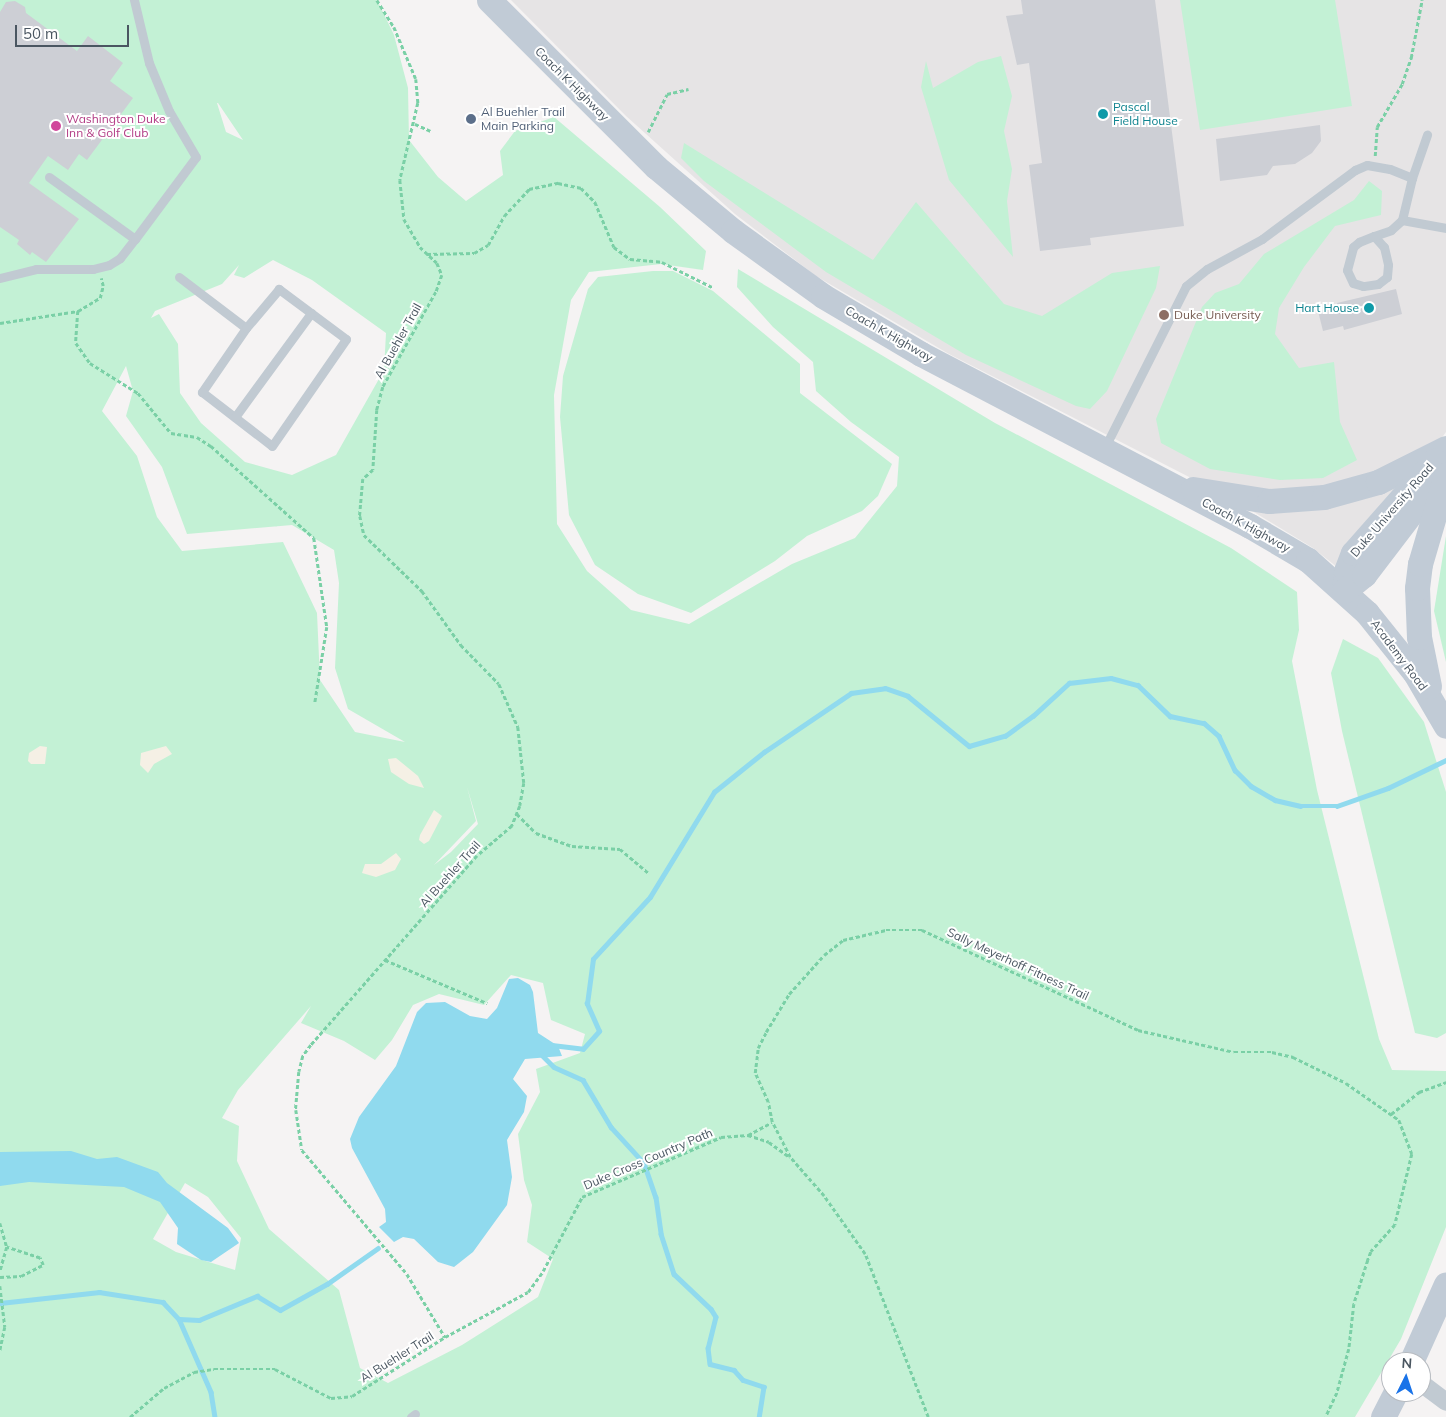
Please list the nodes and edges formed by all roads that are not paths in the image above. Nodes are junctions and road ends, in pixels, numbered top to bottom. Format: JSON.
{"nodes":[{"id":1,"x":134,"y":0,"type":"edge"},
{"id":2,"x":489,"y":0,"type":"edge"},
{"id":3,"x":1427,"y":135,"type":"dead end"},
{"id":4,"x":49,"y":177,"type":"dead end"},
{"id":5,"x":1412,"y":178,"type":"junction"},
{"id":6,"x":1402,"y":220,"type":"junction"},
{"id":7,"x":1446,"y":228,"type":"edge"},
{"id":8,"x":1374,"y":236,"type":"junction"},
{"id":9,"x":135,"y":239,"type":"junction"},
{"id":10,"x":179,"y":277,"type":"dead end"},
{"id":11,"x":0,"y":278,"type":"edge"},
{"id":12,"x":311,"y":313,"type":"junction"},
{"id":13,"x":246,"y":328,"type":"junction"},
{"id":14,"x":235,"y":417,"type":"junction"},
{"id":15,"x":1446,"y":449,"type":"edge"},
{"id":16,"x":1104,"y":450,"type":"junction"},
{"id":17,"x":1446,"y":465,"type":"edge"},
{"id":18,"x":1446,"y":476,"type":"edge"},
{"id":19,"x":1170,"y":485,"type":"junction"},
{"id":20,"x":1344,"y":591,"type":"junction"},
{"id":21,"x":1433,"y":701,"type":"junction"},
{"id":22,"x":1446,"y":726,"type":"edge"},
{"id":23,"x":1446,"y":1284,"type":"edge"},
{"id":24,"x":1415,"y":1352,"type":"edge"},
{"id":25,"x":1431,"y":1391,"type":"edge"},
{"id":26,"x":1391,"y":1402,"type":"edge"},
{"id":27,"x":1446,"y":1402,"type":"edge"},
{"id":28,"x":1383,"y":1417,"type":"edge"}],
"edges":[{"from":1,"to":9,"type":"lane"},
{"from":2,"to":16,"type":"main road","name":"Coach K Highway"},
{"from":3,"to":5,"type":"lane"},
{"from":4,"to":9,"type":"lane"},
{"from":5,"to":6,"type":"lane"},
{"from":5,"to":16,"type":"lane"},
{"from":6,"to":7,"type":"lane"},
{"from":6,"to":8,"type":"lane"},
{"from":8,"to":8,"type":"lane"},
{"from":9,"to":11,"type":"lane"},
{"from":10,"to":13,"type":"lane"},
{"from":12,"to":13,"type":"lane"},
{"from":12,"to":14,"type":"lane"},
{"from":12,"to":14,"type":"lane"},
{"from":13,"to":14,"type":"lane"},
{"from":15,"to":19,"type":"main road"},
{"from":15,"to":20,"type":"main road","name":"Duke University Road"},
{"from":16,"to":19,"type":"main road","name":"Coach K Highway"},
{"from":17,"to":20,"type":"main road","name":"Duke University Road"},
{"from":18,"to":21,"type":"main road"},
{"from":19,"to":20,"type":"main road","name":"Coach K Highway"},
{"from":20,"to":21,"type":"main road","name":"Academy Road"},
{"from":21,"to":22,"type":"main road","name":"Academy Road"},
{"from":23,"to":24,"type":"main road"},
{"from":25,"to":27,"type":"street"},
{"from":26,"to":28,"type":"main road"}]}
